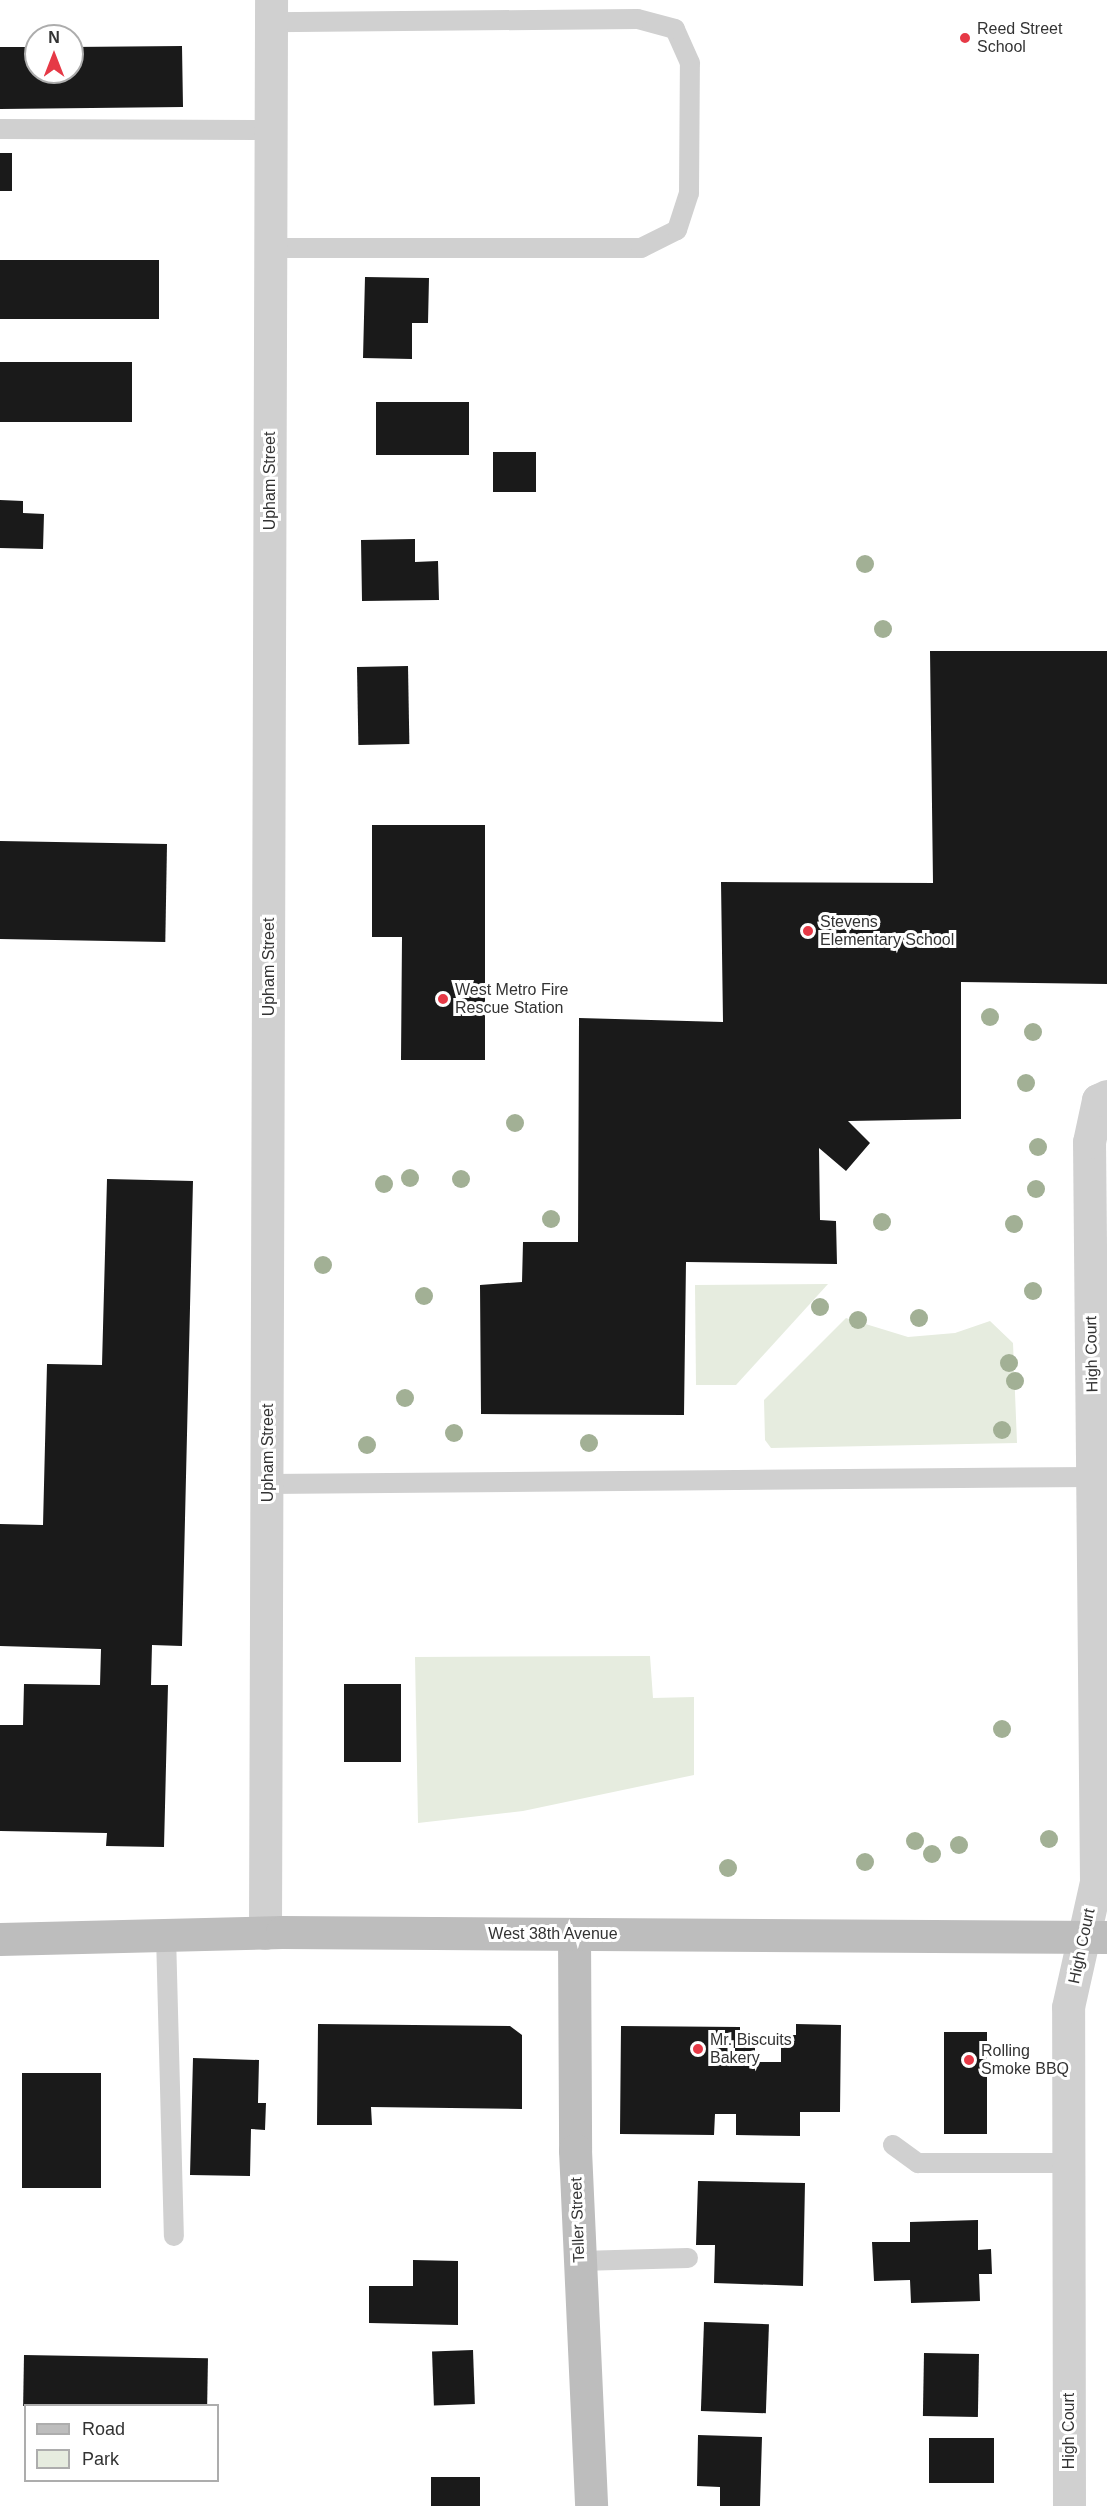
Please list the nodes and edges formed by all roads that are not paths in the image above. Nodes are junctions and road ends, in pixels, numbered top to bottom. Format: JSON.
{"nodes":[{"id":1,"x":271,"y":11,"type":"edge"},
{"id":2,"x":0,"y":129,"type":"edge"},
{"id":3,"x":270,"y":130,"type":"junction"},
{"id":4,"x":270,"y":248,"type":"junction"},
{"id":5,"x":1102,"y":1098,"type":"edge"},
{"id":6,"x":268,"y":1484,"type":"junction"},
{"id":7,"x":1098,"y":1491,"type":"edge"},
{"id":8,"x":265,"y":1933,"type":"junction"},
{"id":9,"x":574,"y":1934,"type":"junction"},
{"id":10,"x":166,"y":1935,"type":"junction"},
{"id":11,"x":1095,"y":1937,"type":"edge"},
{"id":12,"x":0,"y":1939,"type":"edge"},
{"id":13,"x":893,"y":2145,"type":"dead end"},
{"id":14,"x":1069,"y":2163,"type":"junction"},
{"id":15,"x":174,"y":2236,"type":"dead end"},
{"id":16,"x":688,"y":2258,"type":"dead end"},
{"id":17,"x":580,"y":2261,"type":"junction"},
{"id":18,"x":591,"y":2506,"type":"edge"},
{"id":19,"x":1070,"y":2506,"type":"edge"}],
"edges":[{"from":1,"to":3,"type":"street","name":"Upham Street"},
{"from":1,"to":4,"type":"lane"},
{"from":2,"to":3,"type":"lane"},
{"from":3,"to":4,"type":"street","name":"Upham Street"},
{"from":4,"to":6,"type":"street","name":"Upham Street"},
{"from":5,"to":7,"type":"street","name":"High Court"},
{"from":6,"to":7,"type":"lane"},
{"from":6,"to":8,"type":"street","name":"Upham Street"},
{"from":7,"to":11,"type":"street","name":"High Court"},
{"from":8,"to":9,"type":"main road","name":"West 38th Avenue"},
{"from":8,"to":10,"type":"main road","name":"West 38th Avenue"},
{"from":9,"to":11,"type":"main road","name":"West 38th Avenue"},
{"from":9,"to":17,"type":"main road","name":"Teller Street"},
{"from":10,"to":12,"type":"main road","name":"West 38th Avenue"},
{"from":10,"to":15,"type":"lane"},
{"from":11,"to":14,"type":"street","name":"High Court"},
{"from":13,"to":14,"type":"lane"},
{"from":14,"to":19,"type":"street","name":"High Court"},
{"from":16,"to":17,"type":"lane"},
{"from":17,"to":18,"type":"main road","name":"Teller Street"}]}
